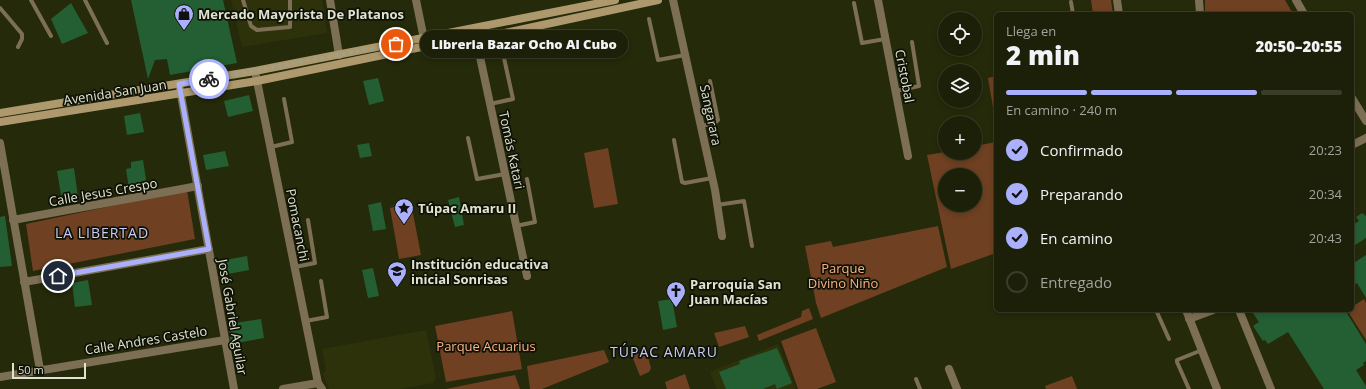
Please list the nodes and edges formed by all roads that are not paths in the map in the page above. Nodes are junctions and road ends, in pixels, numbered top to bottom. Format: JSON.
{"nodes":[{"id":1,"x":31,"y":0,"type":"edge"},
{"id":2,"x":85,"y":0,"type":"edge"},
{"id":3,"x":243,"y":0,"type":"edge"},
{"id":4,"x":290,"y":0,"type":"edge"},
{"id":5,"x":330,"y":0,"type":"edge"},
{"id":6,"x":416,"y":0,"type":"edge"},
{"id":7,"x":615,"y":0,"type":"edge"},
{"id":8,"x":658,"y":0,"type":"edge"},
{"id":9,"x":673,"y":0,"type":"edge"},
{"id":10,"x":878,"y":0,"type":"edge"},
{"id":11,"x":1117,"y":0,"type":"edge"},
{"id":12,"x":1199,"y":0,"type":"edge"},
{"id":13,"x":1296,"y":0,"type":"edge"},
{"id":14,"x":1071,"y":2,"type":"dead end"},
{"id":15,"x":854,"y":3,"type":"dead end"},
{"id":16,"x":0,"y":8,"type":"edge"},
{"id":17,"x":1073,"y":12,"type":"edge"},
{"id":18,"x":1118,"y":12,"type":"edge"},
{"id":19,"x":1200,"y":12,"type":"edge"},
{"id":20,"x":1303,"y":12,"type":"edge"},
{"id":21,"x":649,"y":18,"type":"dead end"},
{"id":22,"x":474,"y":29,"type":"junction"},
{"id":23,"x":51,"y":36,"type":"dead end"},
{"id":24,"x":477,"y":38,"type":"junction"},
{"id":25,"x":424,"y":39,"type":"junction"},
{"id":26,"x":886,"y":39,"type":"junction"},
{"id":27,"x":912,"y":42,"type":"dead end"},
{"id":28,"x":107,"y":43,"type":"dead end"},
{"id":29,"x":18,"y":47,"type":"dead end"},
{"id":30,"x":339,"y":55,"type":"junction"},
{"id":31,"x":685,"y":55,"type":"junction"},
{"id":32,"x":504,"y":58,"type":"dead end"},
{"id":33,"x":255,"y":71,"type":"junction"},
{"id":34,"x":257,"y":80,"type":"junction"},
{"id":35,"x":710,"y":81,"type":"dead end"},
{"id":36,"x":179,"y":84,"type":"junction"},
{"id":37,"x":895,"y":91,"type":"junction"},
{"id":38,"x":181,"y":94,"type":"junction"},
{"id":39,"x":284,"y":99,"type":"dead end"},
{"id":40,"x":1354,"y":101,"type":"edge"},
{"id":41,"x":490,"y":104,"type":"junction"},
{"id":42,"x":0,"y":113,"type":"edge"},
{"id":43,"x":1366,"y":121,"type":"edge"},
{"id":44,"x":0,"y":122,"type":"edge"},
{"id":45,"x":701,"y":126,"type":"junction"},
{"id":46,"x":468,"y":138,"type":"dead end"},
{"id":47,"x":1366,"y":138,"type":"edge"},
{"id":48,"x":674,"y":140,"type":"dead end"},
{"id":49,"x":0,"y":143,"type":"edge"},
{"id":50,"x":1354,"y":144,"type":"edge"},
{"id":51,"x":270,"y":147,"type":"junction"},
{"id":52,"x":908,"y":156,"type":"dead end"},
{"id":53,"x":505,"y":174,"type":"junction"},
{"id":54,"x":527,"y":178,"type":"dead end"},
{"id":55,"x":712,"y":178,"type":"junction"},
{"id":56,"x":198,"y":186,"type":"junction"},
{"id":57,"x":717,"y":205,"type":"junction"},
{"id":58,"x":13,"y":220,"type":"junction"},
{"id":59,"x":308,"y":220,"type":"dead end"},
{"id":60,"x":516,"y":226,"type":"junction"},
{"id":61,"x":722,"y":236,"type":"dead end"},
{"id":62,"x":752,"y":246,"type":"dead end"},
{"id":63,"x":209,"y":249,"type":"junction"},
{"id":64,"x":295,"y":267,"type":"junction"},
{"id":65,"x":527,"y":276,"type":"dead end"},
{"id":66,"x":321,"y":281,"type":"dead end"},
{"id":67,"x":24,"y":282,"type":"junction"},
{"id":68,"x":1157,"y":312,"type":"edge"},
{"id":69,"x":1187,"y":312,"type":"edge"},
{"id":70,"x":1208,"y":312,"type":"edge"},
{"id":71,"x":1240,"y":312,"type":"edge"},
{"id":72,"x":1189,"y":319,"type":"junction"},
{"id":73,"x":306,"y":321,"type":"junction"},
{"id":74,"x":1169,"y":339,"type":"dead end"},
{"id":75,"x":226,"y":340,"type":"junction"},
{"id":76,"x":1202,"y":350,"type":"junction"},
{"id":77,"x":949,"y":369,"type":"dead end"},
{"id":78,"x":40,"y":370,"type":"junction"},
{"id":79,"x":0,"y":377,"type":"edge"},
{"id":80,"x":916,"y":379,"type":"dead end"},
{"id":81,"x":320,"y":386,"type":"edge"},
{"id":82,"x":234,"y":389,"type":"edge"},
{"id":83,"x":283,"y":389,"type":"edge"},
{"id":84,"x":920,"y":389,"type":"edge"},
{"id":85,"x":957,"y":389,"type":"edge"},
{"id":86,"x":1189,"y":389,"type":"edge"},
{"id":87,"x":1217,"y":389,"type":"edge"},
{"id":88,"x":1271,"y":389,"type":"edge"}],
"edges":[{"from":1,"to":23,"type":"lane"},
{"from":2,"to":28,"type":"lane"},
{"from":3,"to":4,"type":"lane"},
{"from":5,"to":30,"type":"street"},
{"from":6,"to":25,"type":"street"},
{"from":7,"to":22,"type":"street","name":"Avenida San Juan"},
{"from":8,"to":24,"type":"street","name":"Avenida San Juan"},
{"from":9,"to":31,"type":"street","name":"Sangarara"},
{"from":10,"to":26,"type":"street","name":"Cristobal"},
{"from":11,"to":18,"type":"street"},
{"from":12,"to":19,"type":"street"},
{"from":13,"to":20,"type":"street"},
{"from":14,"to":17,"type":"lane"},
{"from":15,"to":26,"type":"lane"},
{"from":16,"to":29,"type":"lane"},
{"from":21,"to":31,"type":"lane"},
{"from":22,"to":24,"type":"street","name":"Tomás Katari"},
{"from":22,"to":25,"type":"street","name":"Avenida San Juan"},
{"from":24,"to":34,"type":"street","name":"Avenida San Juan"},
{"from":24,"to":41,"type":"street","name":"Tomás Katari"},
{"from":25,"to":30,"type":"street","name":"Avenida San Juan"},
{"from":26,"to":37,"type":"street","name":"Cristobal"},
{"from":27,"to":37,"type":"lane"},
{"from":30,"to":33,"type":"street","name":"Avenida San Juan"},
{"from":31,"to":45,"type":"street","name":"Sangarara"},
{"from":32,"to":41,"type":"lane"},
{"from":33,"to":34,"type":"street","name":"Pomacanchi"},
{"from":33,"to":36,"type":"street","name":"Avenida San Juan"},
{"from":34,"to":38,"type":"street","name":"Avenida San Juan"},
{"from":34,"to":51,"type":"street","name":"Pomacanchi"},
{"from":35,"to":45,"type":"lane"},
{"from":36,"to":38,"type":"street","name":"José Gabriel Aguilar"},
{"from":36,"to":42,"type":"street","name":"Avenida San Juan"},
{"from":37,"to":52,"type":"street","name":"Cristobal"},
{"from":38,"to":44,"type":"street","name":"Avenida San Juan"},
{"from":38,"to":56,"type":"street","name":"José Gabriel Aguilar"},
{"from":39,"to":51,"type":"lane"},
{"from":40,"to":43,"type":"street"},
{"from":41,"to":53,"type":"street","name":"Tomás Katari"},
{"from":45,"to":55,"type":"street","name":"Sangarara"},
{"from":46,"to":53,"type":"lane"},
{"from":47,"to":50,"type":"street"},
{"from":48,"to":55,"type":"lane"},
{"from":49,"to":58,"type":"street"},
{"from":51,"to":64,"type":"street","name":"Pomacanchi"},
{"from":53,"to":60,"type":"street","name":"Tomás Katari"},
{"from":54,"to":60,"type":"lane"},
{"from":55,"to":57,"type":"street","name":"Sangarara"},
{"from":56,"to":58,"type":"street","name":"Calle Jesus Crespo"},
{"from":56,"to":63,"type":"street","name":"José Gabriel Aguilar"},
{"from":57,"to":61,"type":"street","name":"Sangarara"},
{"from":57,"to":62,"type":"lane"},
{"from":58,"to":67,"type":"street"},
{"from":59,"to":64,"type":"lane"},
{"from":60,"to":65,"type":"street","name":"Tomás Katari"},
{"from":63,"to":67,"type":"street"},
{"from":63,"to":75,"type":"street","name":"José Gabriel Aguilar"},
{"from":64,"to":73,"type":"street","name":"Pomacanchi"},
{"from":66,"to":73,"type":"lane"},
{"from":67,"to":78,"type":"street"},
{"from":68,"to":74,"type":"lane"},
{"from":69,"to":72,"type":"street"},
{"from":70,"to":72,"type":"street"},
{"from":71,"to":88,"type":"street"},
{"from":72,"to":76,"type":"street"},
{"from":73,"to":81,"type":"street","name":"Pomacanchi"},
{"from":75,"to":78,"type":"street","name":"Calle Andres Castelo"},
{"from":75,"to":82,"type":"street","name":"José Gabriel Aguilar"},
{"from":76,"to":86,"type":"lane"},
{"from":76,"to":87,"type":"street"},
{"from":77,"to":85,"type":"street"},
{"from":78,"to":79,"type":"street","name":"Calle Andres Castelo"},
{"from":80,"to":84,"type":"lane"},
{"from":81,"to":83,"type":"street"}]}
